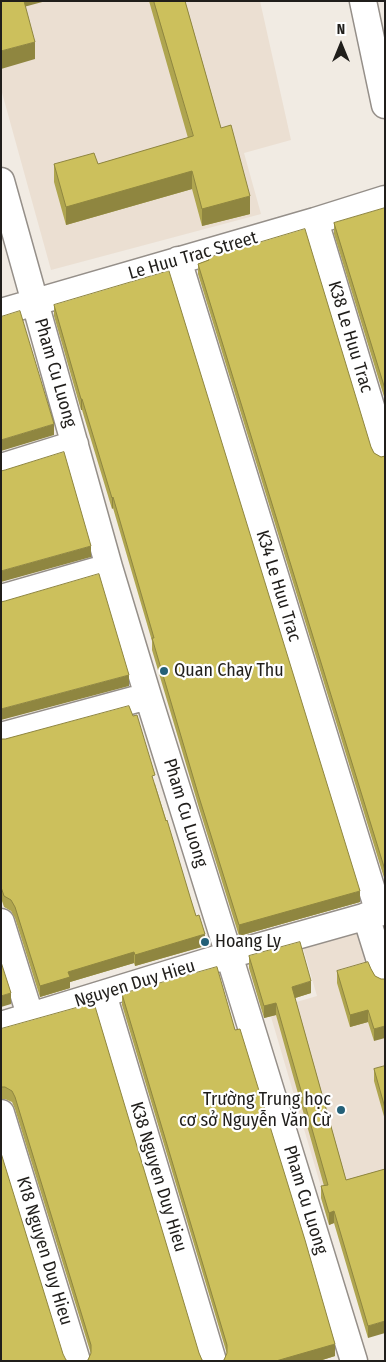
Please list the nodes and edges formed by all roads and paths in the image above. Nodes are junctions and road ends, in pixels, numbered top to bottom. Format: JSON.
{"nodes":[{"id":1,"x":363,"y":1,"type":"edge"},
{"id":2,"x":385,"y":105,"type":"edge"},
{"id":3,"x":1,"y":181,"type":"edge"},
{"id":4,"x":385,"y":199,"type":"edge"},
{"id":5,"x":315,"y":221,"type":"junction"},
{"id":6,"x":178,"y":260,"type":"junction"},
{"id":7,"x":35,"y":302,"type":"junction"},
{"id":8,"x":1,"y":312,"type":"edge"},
{"id":9,"x":75,"y":444,"type":"junction"},
{"id":10,"x":385,"y":453,"type":"edge"},
{"id":11,"x":1,"y":467,"type":"edge"},
{"id":12,"x":109,"y":567,"type":"junction"},
{"id":13,"x":1,"y":598,"type":"edge"},
{"id":14,"x":148,"y":696,"type":"junction"},
{"id":15,"x":1,"y":736,"type":"edge"},
{"id":16,"x":376,"y":914,"type":"edge"},
{"id":17,"x":1,"y":922,"type":"edge"},
{"id":18,"x":229,"y":955,"type":"junction"},
{"id":19,"x":385,"y":977,"type":"edge"},
{"id":20,"x":103,"y":994,"type":"junction"},
{"id":21,"x":30,"y":1015,"type":"junction"},
{"id":22,"x":1,"y":1024,"type":"edge"},
{"id":23,"x":1,"y":1113,"type":"edge"},
{"id":24,"x":77,"y":1361,"type":"edge"},
{"id":25,"x":213,"y":1361,"type":"edge"},
{"id":26,"x":354,"y":1361,"type":"edge"}],
"edges":[{"from":1,"to":2,"type":"street"},
{"from":3,"to":7,"type":"street","name":"Pham Cu Luong"},
{"from":4,"to":5,"type":"street","name":"Le Huu Trac Street"},
{"from":5,"to":6,"type":"street","name":"Le Huu Trac Street"},
{"from":5,"to":10,"type":"street","name":"K38 Le Huu Trac"},
{"from":6,"to":7,"type":"street","name":"Le Huu Trac Street"},
{"from":6,"to":16,"type":"street","name":"K34 Le Huu Trac"},
{"from":7,"to":8,"type":"street","name":"Le Huu Trac Street"},
{"from":7,"to":9,"type":"street","name":"Pham Cu Luong"},
{"from":9,"to":11,"type":"street","name":"Pham Cu Luong"},
{"from":9,"to":12,"type":"street","name":"Pham Cu Luong"},
{"from":12,"to":13,"type":"street"},
{"from":12,"to":14,"type":"street","name":"Pham Cu Luong"},
{"from":14,"to":15,"type":"street"},
{"from":14,"to":18,"type":"street","name":"Pham Cu Luong"},
{"from":16,"to":18,"type":"street","name":"Nguyen Duy Hieu"},
{"from":16,"to":19,"type":"street","name":"K34 Le Huu Trac"},
{"from":17,"to":21,"type":"street"},
{"from":18,"to":20,"type":"street","name":"Nguyen Duy Hieu"},
{"from":18,"to":26,"type":"street","name":"Pham Cu Luong"},
{"from":20,"to":21,"type":"street","name":"Nguyen Duy Hieu"},
{"from":20,"to":25,"type":"street","name":"K38 Nguyen Duy Hieu"},
{"from":21,"to":22,"type":"street","name":"Nguyen Duy Hieu"},
{"from":23,"to":24,"type":"street","name":"K18 Nguyen Duy Hieu"}]}
